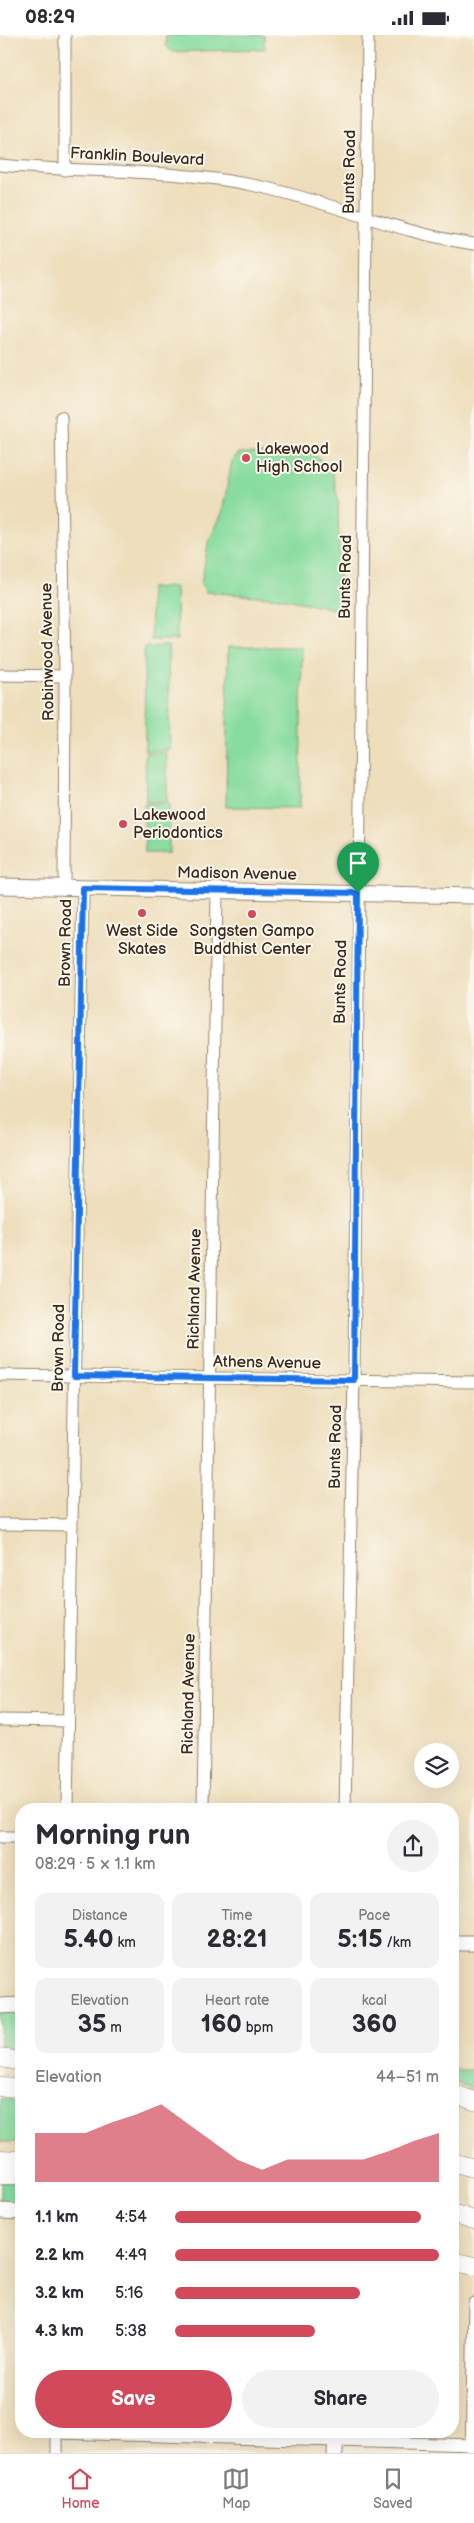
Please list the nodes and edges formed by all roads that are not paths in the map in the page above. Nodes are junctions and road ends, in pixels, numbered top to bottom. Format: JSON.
{"nodes":[{"id":1,"x":65,"y":35,"type":"edge"},
{"id":2,"x":368,"y":35,"type":"edge"},
{"id":3,"x":0,"y":165,"type":"edge"},
{"id":4,"x":65,"y":170,"type":"junction"},
{"id":5,"x":366,"y":217,"type":"junction"},
{"id":6,"x":474,"y":244,"type":"edge"},
{"id":7,"x":60,"y":417,"type":"dead end"},
{"id":8,"x":0,"y":675,"type":"edge"},
{"id":9,"x":65,"y":676,"type":"junction"},
{"id":10,"x":0,"y":886,"type":"edge"},
{"id":11,"x":64,"y":887,"type":"junction"},
{"id":12,"x":83,"y":888,"type":"junction"},
{"id":13,"x":217,"y":891,"type":"junction"},
{"id":14,"x":358,"y":893,"type":"junction"},
{"id":15,"x":474,"y":896,"type":"edge"},
{"id":16,"x":0,"y":1375,"type":"edge"},
{"id":17,"x":74,"y":1376,"type":"junction"},
{"id":18,"x":210,"y":1378,"type":"junction"},
{"id":19,"x":354,"y":1380,"type":"junction"},
{"id":20,"x":474,"y":1382,"type":"edge"},
{"id":21,"x":0,"y":1524,"type":"edge"},
{"id":22,"x":72,"y":1525,"type":"junction"},
{"id":23,"x":0,"y":1720,"type":"edge"},
{"id":24,"x":68,"y":1721,"type":"junction"},
{"id":25,"x":67,"y":1803,"type":"edge"},
{"id":26,"x":203,"y":1803,"type":"edge"},
{"id":27,"x":345,"y":1803,"type":"edge"},
{"id":28,"x":0,"y":1837,"type":"edge"},
{"id":29,"x":15,"y":1837,"type":"edge"},
{"id":30,"x":459,"y":1943,"type":"edge"},
{"id":31,"x":474,"y":1943,"type":"edge"},
{"id":32,"x":0,"y":2005,"type":"edge"},
{"id":33,"x":15,"y":2005,"type":"edge"},
{"id":34,"x":0,"y":2058,"type":"edge"},
{"id":35,"x":15,"y":2060,"type":"edge"},
{"id":36,"x":0,"y":2087,"type":"edge"},
{"id":37,"x":15,"y":2088,"type":"edge"},
{"id":38,"x":459,"y":2096,"type":"edge"},
{"id":39,"x":474,"y":2101,"type":"edge"},
{"id":40,"x":0,"y":2159,"type":"edge"},
{"id":41,"x":15,"y":2160,"type":"edge"},
{"id":42,"x":459,"y":2164,"type":"edge"},
{"id":43,"x":474,"y":2169,"type":"edge"},
{"id":44,"x":0,"y":2175,"type":"edge"},
{"id":45,"x":15,"y":2175,"type":"edge"},
{"id":46,"x":0,"y":2211,"type":"edge"},
{"id":47,"x":15,"y":2212,"type":"edge"},
{"id":48,"x":459,"y":2215,"type":"edge"},
{"id":49,"x":474,"y":2220,"type":"edge"},
{"id":50,"x":459,"y":2263,"type":"edge"},
{"id":51,"x":474,"y":2266,"type":"edge"},
{"id":52,"x":474,"y":2303,"type":"edge"},
{"id":53,"x":57,"y":2438,"type":"edge"},
{"id":54,"x":224,"y":2438,"type":"edge"},
{"id":55,"x":336,"y":2442,"type":"edge"},
{"id":56,"x":472,"y":2448,"type":"edge"},
{"id":57,"x":57,"y":2453,"type":"edge"}],
"edges":[{"from":1,"to":4,"type":"street"},
{"from":2,"to":5,"type":"street","name":"Bunts Road"},
{"from":3,"to":4,"type":"street","name":"Franklin Boulevard"},
{"from":4,"to":5,"type":"street","name":"Franklin Boulevard"},
{"from":5,"to":6,"type":"street","name":"Franklin Boulevard"},
{"from":5,"to":14,"type":"street","name":"Bunts Road"},
{"from":7,"to":9,"type":"street","name":"Robinwood Avenue"},
{"from":8,"to":9,"type":"street"},
{"from":9,"to":11,"type":"street","name":"Robinwood Avenue"},
{"from":10,"to":11,"type":"main road","name":"Madison Avenue"},
{"from":11,"to":12,"type":"main road","name":"Madison Avenue"},
{"from":12,"to":13,"type":"main road","name":"Madison Avenue"},
{"from":12,"to":17,"type":"street","name":"Brown Road"},
{"from":13,"to":14,"type":"main road","name":"Madison Avenue"},
{"from":13,"to":18,"type":"street","name":"Richland Avenue"},
{"from":14,"to":15,"type":"main road","name":"Madison Avenue"},
{"from":14,"to":19,"type":"street","name":"Bunts Road"},
{"from":16,"to":17,"type":"street","name":"Athens Avenue"},
{"from":17,"to":18,"type":"street","name":"Athens Avenue"},
{"from":17,"to":22,"type":"street","name":"Brown Road"},
{"from":18,"to":19,"type":"street","name":"Athens Avenue"},
{"from":18,"to":26,"type":"street","name":"Richland Avenue"},
{"from":19,"to":20,"type":"street","name":"Athens Avenue"},
{"from":19,"to":27,"type":"street","name":"Bunts Road"},
{"from":21,"to":22,"type":"street"},
{"from":22,"to":24,"type":"street","name":"Brown Road"},
{"from":23,"to":24,"type":"street"},
{"from":24,"to":25,"type":"street","name":"Brown Road"},
{"from":28,"to":29,"type":"street"},
{"from":30,"to":31,"type":"main road"},
{"from":32,"to":33,"type":"main road"},
{"from":34,"to":35,"type":"highway"},
{"from":36,"to":37,"type":"highway"},
{"from":38,"to":39,"type":"highway"},
{"from":40,"to":41,"type":"highway"},
{"from":42,"to":43,"type":"highway"},
{"from":44,"to":45,"type":"highway"},
{"from":46,"to":47,"type":"main road"},
{"from":48,"to":49,"type":"highway"},
{"from":50,"to":51,"type":"highway"},
{"from":52,"to":56,"type":"street"},
{"from":53,"to":57,"type":"street"},
{"from":54,"to":55,"type":"street"},
{"from":55,"to":56,"type":"street"}]}
